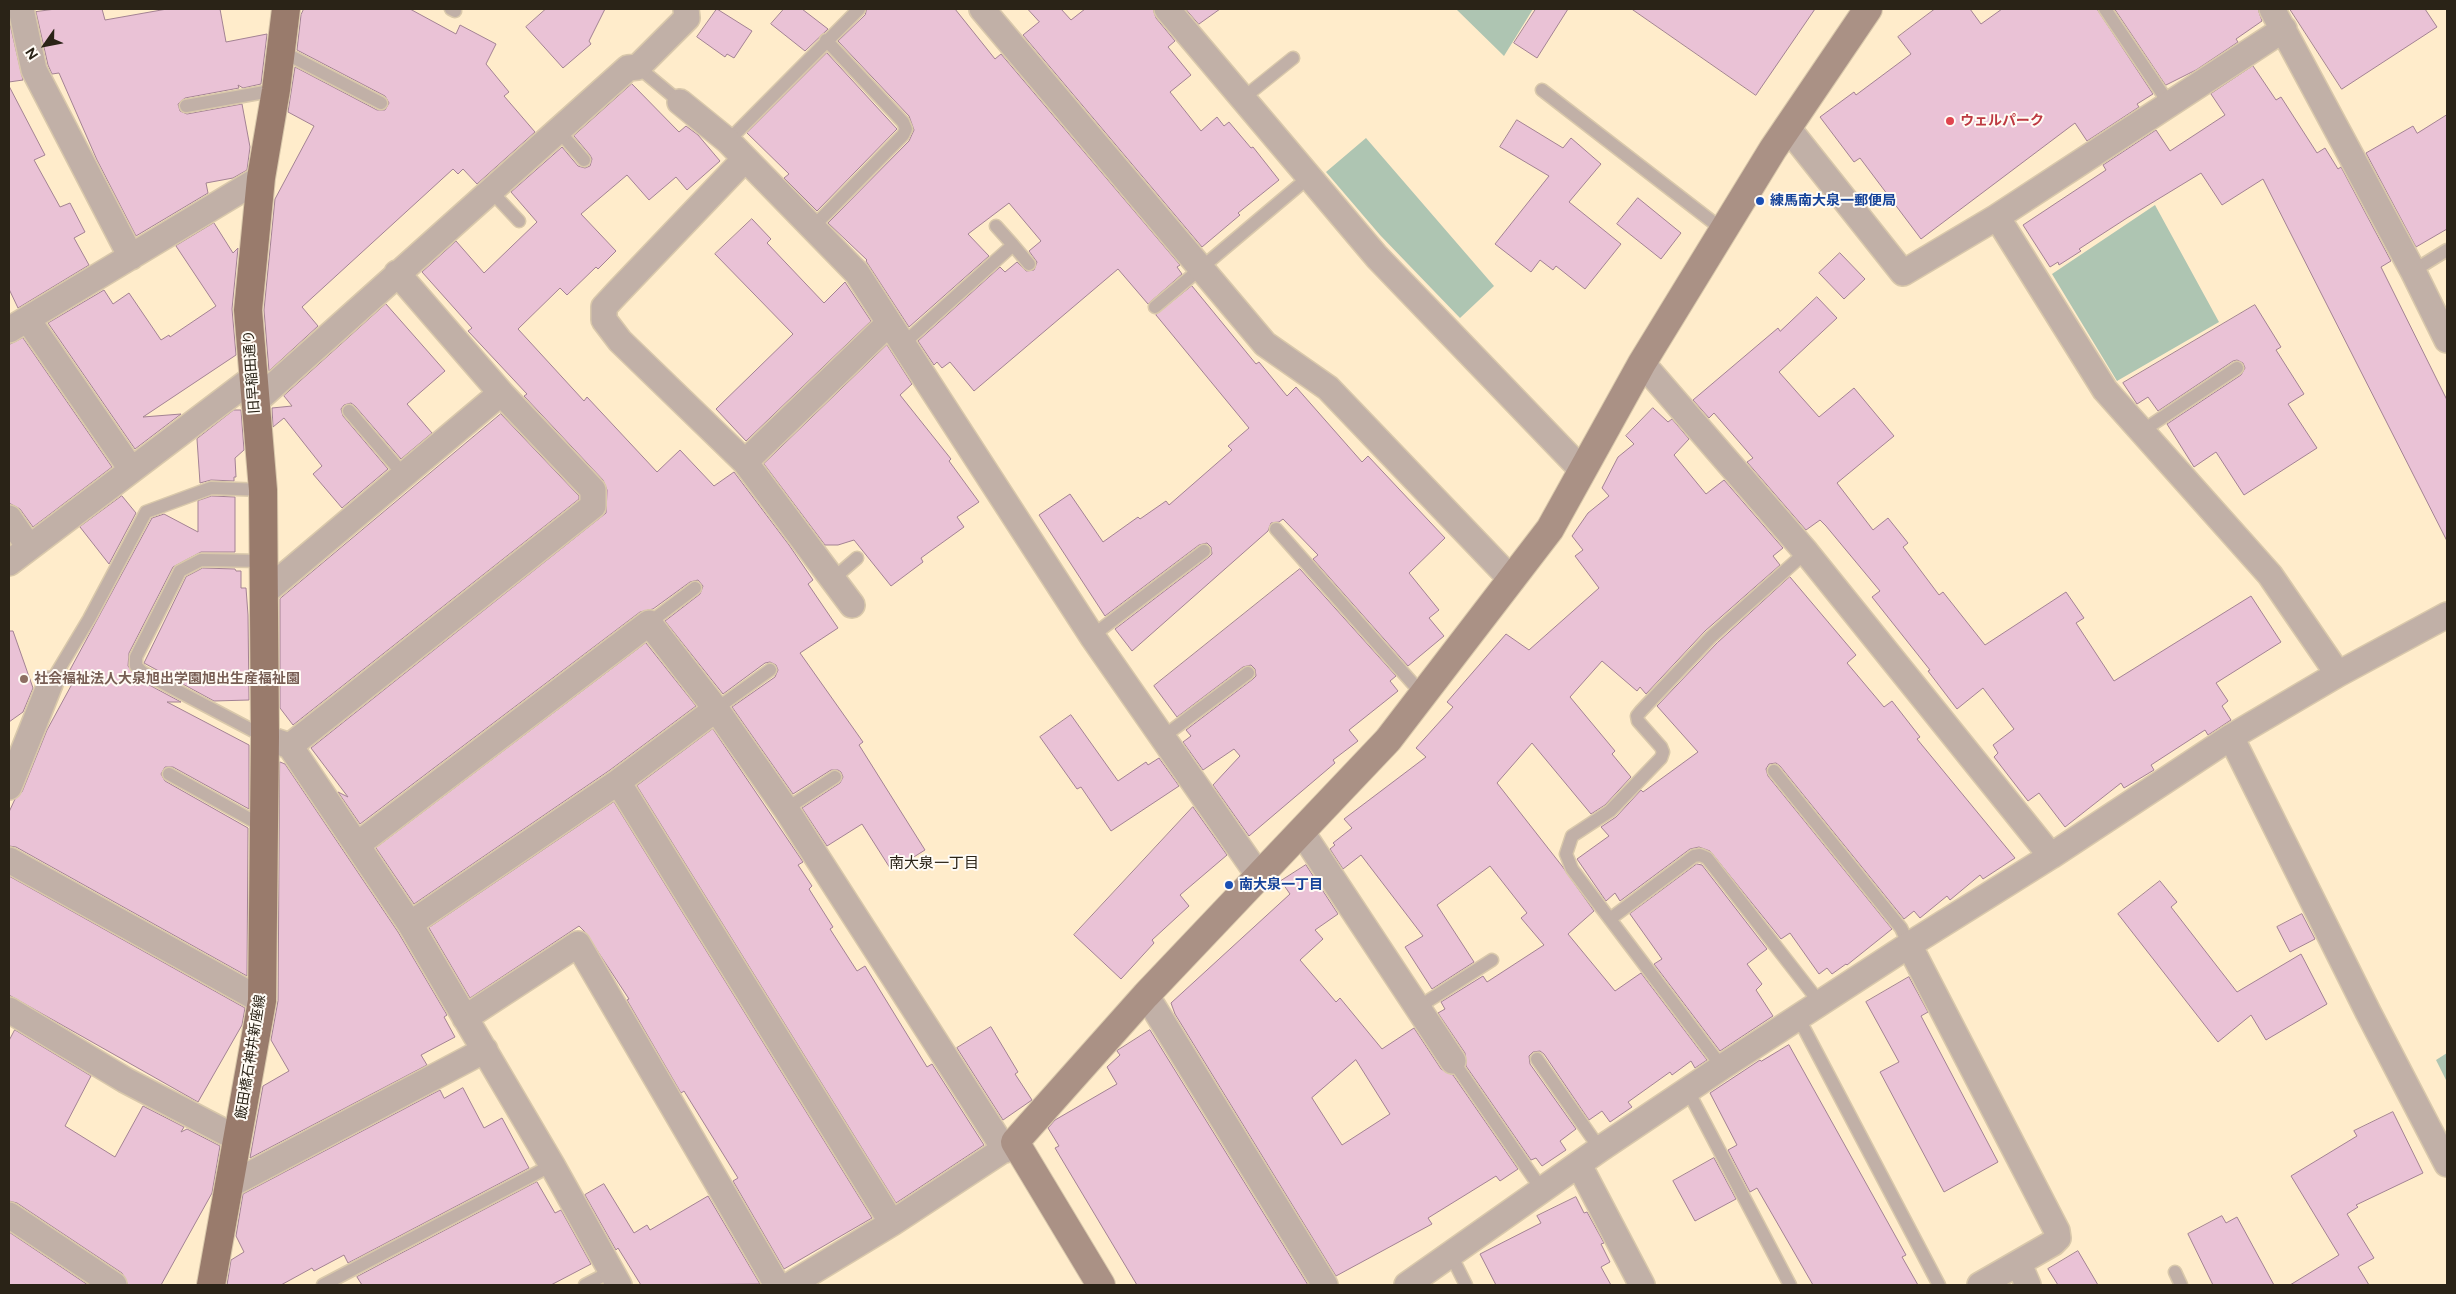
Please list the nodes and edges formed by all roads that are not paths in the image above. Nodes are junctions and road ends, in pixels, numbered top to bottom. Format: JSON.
{"nodes":[{"id":1,"x":20,"y":9,"type":"edge"},
{"id":2,"x":286,"y":9,"type":"edge"},
{"id":3,"x":686,"y":9,"type":"edge"},
{"id":4,"x":859,"y":9,"type":"edge"},
{"id":5,"x":982,"y":9,"type":"edge"},
{"id":6,"x":1167,"y":9,"type":"edge"},
{"id":7,"x":1868,"y":9,"type":"edge"},
{"id":8,"x":2105,"y":9,"type":"edge"},
{"id":9,"x":2278,"y":19,"type":"edge"},
{"id":10,"x":826,"y":40,"type":"junction"},
{"id":11,"x":281,"y":50,"type":"junction"},
{"id":12,"x":1293,"y":58,"type":"dead end"},
{"id":13,"x":638,"y":67,"type":"junction"},
{"id":14,"x":276,"y":90,"type":"junction"},
{"id":15,"x":1542,"y":90,"type":"dead end"},
{"id":16,"x":1242,"y":99,"type":"junction"},
{"id":17,"x":381,"y":102,"type":"dead end"},
{"id":18,"x":680,"y":102,"type":"joint"},
{"id":19,"x":186,"y":106,"type":"dead end"},
{"id":20,"x":2170,"y":106,"type":"junction"},
{"id":21,"x":1787,"y":127,"type":"junction"},
{"id":22,"x":558,"y":130,"type":"junction"},
{"id":23,"x":728,"y":142,"type":"junction"},
{"id":24,"x":584,"y":160,"type":"dead end"},
{"id":25,"x":744,"y":160,"type":"junction"},
{"id":26,"x":1309,"y":177,"type":"junction"},
{"id":27,"x":260,"y":178,"type":"junction"},
{"id":28,"x":490,"y":190,"type":"junction"},
{"id":29,"x":1996,"y":217,"type":"junction"},
{"id":30,"x":519,"y":221,"type":"dead end"},
{"id":31,"x":996,"y":226,"type":"dead end"},
{"id":32,"x":813,"y":227,"type":"junction"},
{"id":33,"x":1723,"y":230,"type":"junction"},
{"id":34,"x":1013,"y":246,"type":"junction"},
{"id":35,"x":2447,"y":250,"type":"edge"},
{"id":36,"x":132,"y":257,"type":"junction"},
{"id":37,"x":1029,"y":264,"type":"dead end"},
{"id":38,"x":1201,"y":268,"type":"junction"},
{"id":39,"x":2413,"y":272,"type":"junction"},
{"id":40,"x":397,"y":273,"type":"junction"},
{"id":41,"x":1155,"y":307,"type":"dead end"},
{"id":42,"x":889,"y":323,"type":"junction"},
{"id":43,"x":18,"y":325,"type":"edge"},
{"id":44,"x":2447,"y":340,"type":"edge"},
{"id":45,"x":903,"y":344,"type":"junction"},
{"id":46,"x":1642,"y":363,"type":"junction"},
{"id":47,"x":2237,"y":368,"type":"dead end"},
{"id":48,"x":254,"y":390,"type":"junction"},
{"id":49,"x":501,"y":393,"type":"junction"},
{"id":50,"x":349,"y":411,"type":"dead end"},
{"id":51,"x":2142,"y":431,"type":"junction"},
{"id":52,"x":745,"y":462,"type":"junction"},
{"id":53,"x":131,"y":470,"type":"junction"},
{"id":54,"x":1582,"y":470,"type":"junction"},
{"id":55,"x":403,"y":474,"type":"junction"},
{"id":56,"x":263,"y":490,"type":"junction"},
{"id":57,"x":9,"y":518,"type":"edge"},
{"id":58,"x":1276,"y":529,"type":"dead end"},
{"id":59,"x":29,"y":547,"type":"junction"},
{"id":60,"x":1204,"y":551,"type":"dead end"},
{"id":61,"x":1806,"y":552,"type":"junction"},
{"id":62,"x":857,"y":558,"type":"dead end"},
{"id":63,"x":263,"y":561,"type":"junction"},
{"id":64,"x":9,"y":563,"type":"edge"},
{"id":65,"x":833,"y":579,"type":"junction"},
{"id":66,"x":1512,"y":580,"type":"junction"},
{"id":67,"x":695,"y":588,"type":"dead end"},
{"id":68,"x":264,"y":592,"type":"junction"},
{"id":69,"x":852,"y":605,"type":"dead end"},
{"id":70,"x":2447,"y":615,"type":"edge"},
{"id":71,"x":649,"y":623,"type":"junction"},
{"id":72,"x":1092,"y":636,"type":"junction"},
{"id":73,"x":770,"y":670,"type":"dead end"},
{"id":74,"x":1248,"y":673,"type":"dead end"},
{"id":75,"x":2338,"y":674,"type":"junction"},
{"id":76,"x":50,"y":684,"type":"joint"},
{"id":77,"x":1423,"y":695,"type":"junction"},
{"id":78,"x":716,"y":709,"type":"junction"},
{"id":79,"x":1163,"y":737,"type":"junction"},
{"id":80,"x":2231,"y":737,"type":"junction"},
{"id":81,"x":278,"y":741,"type":"junction"},
{"id":82,"x":1774,"y":771,"type":"dead end"},
{"id":83,"x":169,"y":774,"type":"dead end"},
{"id":84,"x":835,"y":777,"type":"dead end"},
{"id":85,"x":618,"y":782,"type":"junction"},
{"id":86,"x":9,"y":787,"type":"edge"},
{"id":87,"x":786,"y":809,"type":"junction"},
{"id":88,"x":264,"y":827,"type":"junction"},
{"id":89,"x":1301,"y":830,"type":"junction"},
{"id":90,"x":357,"y":845,"type":"junction"},
{"id":91,"x":2050,"y":856,"type":"junction"},
{"id":92,"x":9,"y":860,"type":"edge"},
{"id":93,"x":1259,"y":876,"type":"junction"},
{"id":94,"x":1610,"y":918,"type":"junction"},
{"id":95,"x":410,"y":924,"type":"junction"},
{"id":96,"x":1909,"y":945,"type":"junction"},
{"id":97,"x":1492,"y":960,"type":"dead end"},
{"id":98,"x":1146,"y":995,"type":"junction"},
{"id":99,"x":262,"y":1001,"type":"junction"},
{"id":100,"x":1820,"y":1003,"type":"junction"},
{"id":101,"x":1418,"y":1008,"type":"junction"},
{"id":102,"x":9,"y":1010,"type":"edge"},
{"id":103,"x":1798,"y":1017,"type":"junction"},
{"id":104,"x":465,"y":1018,"type":"junction"},
{"id":105,"x":485,"y":1050,"type":"junction"},
{"id":106,"x":1537,"y":1059,"type":"dead end"},
{"id":107,"x":1453,"y":1061,"type":"joint"},
{"id":108,"x":1722,"y":1067,"type":"junction"},
{"id":109,"x":1688,"y":1091,"type":"junction"},
{"id":110,"x":238,"y":1139,"type":"junction"},
{"id":111,"x":1010,"y":1146,"type":"junction"},
{"id":112,"x":1600,"y":1149,"type":"junction"},
{"id":113,"x":2447,"y":1164,"type":"edge"},
{"id":114,"x":552,"y":1165,"type":"junction"},
{"id":115,"x":1579,"y":1165,"type":"junction"},
{"id":116,"x":230,"y":1185,"type":"junction"},
{"id":117,"x":1542,"y":1190,"type":"junction"},
{"id":118,"x":9,"y":1215,"type":"edge"},
{"id":119,"x":892,"y":1223,"type":"junction"},
{"id":120,"x":1451,"y":1255,"type":"junction"},
{"id":121,"x":2175,"y":1272,"type":"dead end"},
{"id":122,"x":2024,"y":1275,"type":"edge"},
{"id":123,"x":615,"y":1278,"type":"edge"},
{"id":124,"x":114,"y":1285,"type":"edge"},
{"id":125,"x":211,"y":1285,"type":"edge"},
{"id":126,"x":323,"y":1285,"type":"edge"},
{"id":127,"x":585,"y":1285,"type":"edge"},
{"id":128,"x":776,"y":1285,"type":"edge"},
{"id":129,"x":790,"y":1285,"type":"edge"},
{"id":130,"x":1101,"y":1285,"type":"edge"},
{"id":131,"x":1325,"y":1285,"type":"edge"},
{"id":132,"x":1407,"y":1285,"type":"edge"},
{"id":133,"x":1466,"y":1285,"type":"edge"},
{"id":134,"x":1642,"y":1285,"type":"edge"},
{"id":135,"x":1790,"y":1285,"type":"edge"},
{"id":136,"x":1939,"y":1285,"type":"edge"},
{"id":137,"x":1980,"y":1285,"type":"edge"},
{"id":138,"x":2181,"y":1285,"type":"edge"}],
"edges":[{"from":1,"to":36,"type":"street"},
{"from":2,"to":11,"type":"main road","name":"旧早稲田通り"},
{"from":3,"to":13,"type":"street"},
{"from":4,"to":10,"type":"lane"},
{"from":5,"to":38,"type":"street"},
{"from":6,"to":16,"type":"street"},
{"from":7,"to":21,"type":"street"},
{"from":8,"to":20,"type":"lane"},
{"from":9,"to":20,"type":"street"},
{"from":9,"to":39,"type":"street"},
{"from":10,"to":23,"type":"lane"},
{"from":10,"to":32,"type":"lane"},
{"from":11,"to":14,"type":"main road","name":"旧早稲田通り"},
{"from":11,"to":17,"type":"lane"},
{"from":12,"to":16,"type":"lane"},
{"from":13,"to":18,"type":"lane"},
{"from":13,"to":22,"type":"street"},
{"from":14,"to":19,"type":"lane"},
{"from":14,"to":27,"type":"main road","name":"旧早稲田通り"},
{"from":15,"to":33,"type":"lane"},
{"from":16,"to":26,"type":"street"},
{"from":18,"to":23,"type":"street"},
{"from":20,"to":29,"type":"street"},
{"from":21,"to":29,"type":"street"},
{"from":21,"to":33,"type":"street"},
{"from":22,"to":24,"type":"lane"},
{"from":22,"to":28,"type":"street"},
{"from":23,"to":25,"type":"street"},
{"from":25,"to":32,"type":"street"},
{"from":25,"to":52,"type":"street"},
{"from":26,"to":38,"type":"lane"},
{"from":26,"to":54,"type":"street"},
{"from":27,"to":36,"type":"street"},
{"from":27,"to":48,"type":"main road","name":"旧早稲田通り"},
{"from":28,"to":30,"type":"lane"},
{"from":28,"to":40,"type":"street"},
{"from":29,"to":51,"type":"street"},
{"from":31,"to":34,"type":"lane"},
{"from":32,"to":42,"type":"street"},
{"from":33,"to":46,"type":"street"},
{"from":34,"to":37,"type":"lane"},
{"from":34,"to":45,"type":"lane"},
{"from":35,"to":39,"type":"lane"},
{"from":36,"to":43,"type":"street"},
{"from":38,"to":41,"type":"lane"},
{"from":38,"to":66,"type":"street"},
{"from":39,"to":44,"type":"street"},
{"from":40,"to":48,"type":"street"},
{"from":40,"to":49,"type":"street"},
{"from":42,"to":45,"type":"street"},
{"from":42,"to":52,"type":"street"},
{"from":43,"to":53,"type":"street"},
{"from":45,"to":72,"type":"street"},
{"from":46,"to":54,"type":"street"},
{"from":46,"to":61,"type":"street"},
{"from":47,"to":51,"type":"lane"},
{"from":48,"to":53,"type":"street"},
{"from":48,"to":56,"type":"main road","name":"旧早稲田通り"},
{"from":49,"to":55,"type":"street"},
{"from":49,"to":81,"type":"street"},
{"from":50,"to":55,"type":"lane"},
{"from":51,"to":75,"type":"street"},
{"from":52,"to":65,"type":"street"},
{"from":53,"to":59,"type":"street"},
{"from":54,"to":66,"type":"street"},
{"from":55,"to":68,"type":"street"},
{"from":56,"to":63,"type":"main road","name":"旧早稲田通り"},
{"from":56,"to":76,"type":"lane"},
{"from":57,"to":59,"type":"street"},
{"from":58,"to":77,"type":"lane"},
{"from":59,"to":64,"type":"street"},
{"from":60,"to":72,"type":"lane"},
{"from":61,"to":91,"type":"street"},
{"from":61,"to":94,"type":"lane"},
{"from":62,"to":65,"type":"lane"},
{"from":63,"to":68,"type":"main road","name":"旧早稲田通り"},
{"from":63,"to":81,"type":"lane"},
{"from":65,"to":69,"type":"street"},
{"from":66,"to":77,"type":"street"},
{"from":67,"to":71,"type":"lane"},
{"from":68,"to":81,"type":"main road","name":"旧早稲田通り"},
{"from":70,"to":75,"type":"street"},
{"from":71,"to":78,"type":"street"},
{"from":71,"to":90,"type":"street"},
{"from":72,"to":79,"type":"street"},
{"from":73,"to":78,"type":"lane"},
{"from":74,"to":79,"type":"lane"},
{"from":75,"to":80,"type":"street"},
{"from":76,"to":86,"type":"street"},
{"from":77,"to":89,"type":"street"},
{"from":78,"to":85,"type":"street"},
{"from":78,"to":87,"type":"street"},
{"from":79,"to":93,"type":"street"},
{"from":80,"to":91,"type":"street"},
{"from":80,"to":113,"type":"street"},
{"from":81,"to":88,"type":"main road","name":"飯田橋石神井新座線"},
{"from":81,"to":90,"type":"street"},
{"from":82,"to":96,"type":"lane"},
{"from":83,"to":88,"type":"lane"},
{"from":84,"to":87,"type":"lane"},
{"from":85,"to":95,"type":"street"},
{"from":85,"to":119,"type":"street"},
{"from":87,"to":111,"type":"street"},
{"from":88,"to":99,"type":"main road","name":"飯田橋石神井新座線"},
{"from":89,"to":93,"type":"street"},
{"from":89,"to":101,"type":"street"},
{"from":90,"to":95,"type":"street"},
{"from":91,"to":96,"type":"street"},
{"from":92,"to":99,"type":"street"},
{"from":93,"to":98,"type":"street"},
{"from":94,"to":100,"type":"lane"},
{"from":94,"to":108,"type":"lane"},
{"from":95,"to":104,"type":"street"},
{"from":96,"to":100,"type":"street"},
{"from":96,"to":122,"type":"street"},
{"from":97,"to":101,"type":"lane"},
{"from":98,"to":111,"type":"street"},
{"from":98,"to":131,"type":"street"},
{"from":99,"to":110,"type":"main road","name":"飯田橋石神井新座線"},
{"from":100,"to":103,"type":"street"},
{"from":101,"to":107,"type":"street"},
{"from":102,"to":110,"type":"street"},
{"from":103,"to":108,"type":"street"},
{"from":103,"to":136,"type":"lane"},
{"from":104,"to":105,"type":"street"},
{"from":104,"to":128,"type":"street"},
{"from":105,"to":114,"type":"street"},
{"from":105,"to":116,"type":"street"},
{"from":106,"to":112,"type":"lane"},
{"from":107,"to":117,"type":"lane"},
{"from":108,"to":109,"type":"street"},
{"from":109,"to":112,"type":"street"},
{"from":109,"to":135,"type":"lane"},
{"from":110,"to":116,"type":"main road","name":"飯田橋石神井新座線"},
{"from":111,"to":119,"type":"street"},
{"from":111,"to":130,"type":"street"},
{"from":112,"to":115,"type":"street"},
{"from":114,"to":123,"type":"street"},
{"from":114,"to":126,"type":"lane"},
{"from":115,"to":117,"type":"street"},
{"from":115,"to":134,"type":"street"},
{"from":116,"to":125,"type":"main road","name":"飯田橋石神井新座線"},
{"from":117,"to":120,"type":"street"},
{"from":118,"to":124,"type":"street"},
{"from":119,"to":129,"type":"street"},
{"from":120,"to":132,"type":"street"},
{"from":120,"to":133,"type":"lane"},
{"from":121,"to":138,"type":"lane"},
{"from":122,"to":137,"type":"street"},
{"from":123,"to":127,"type":"lane"}]}
